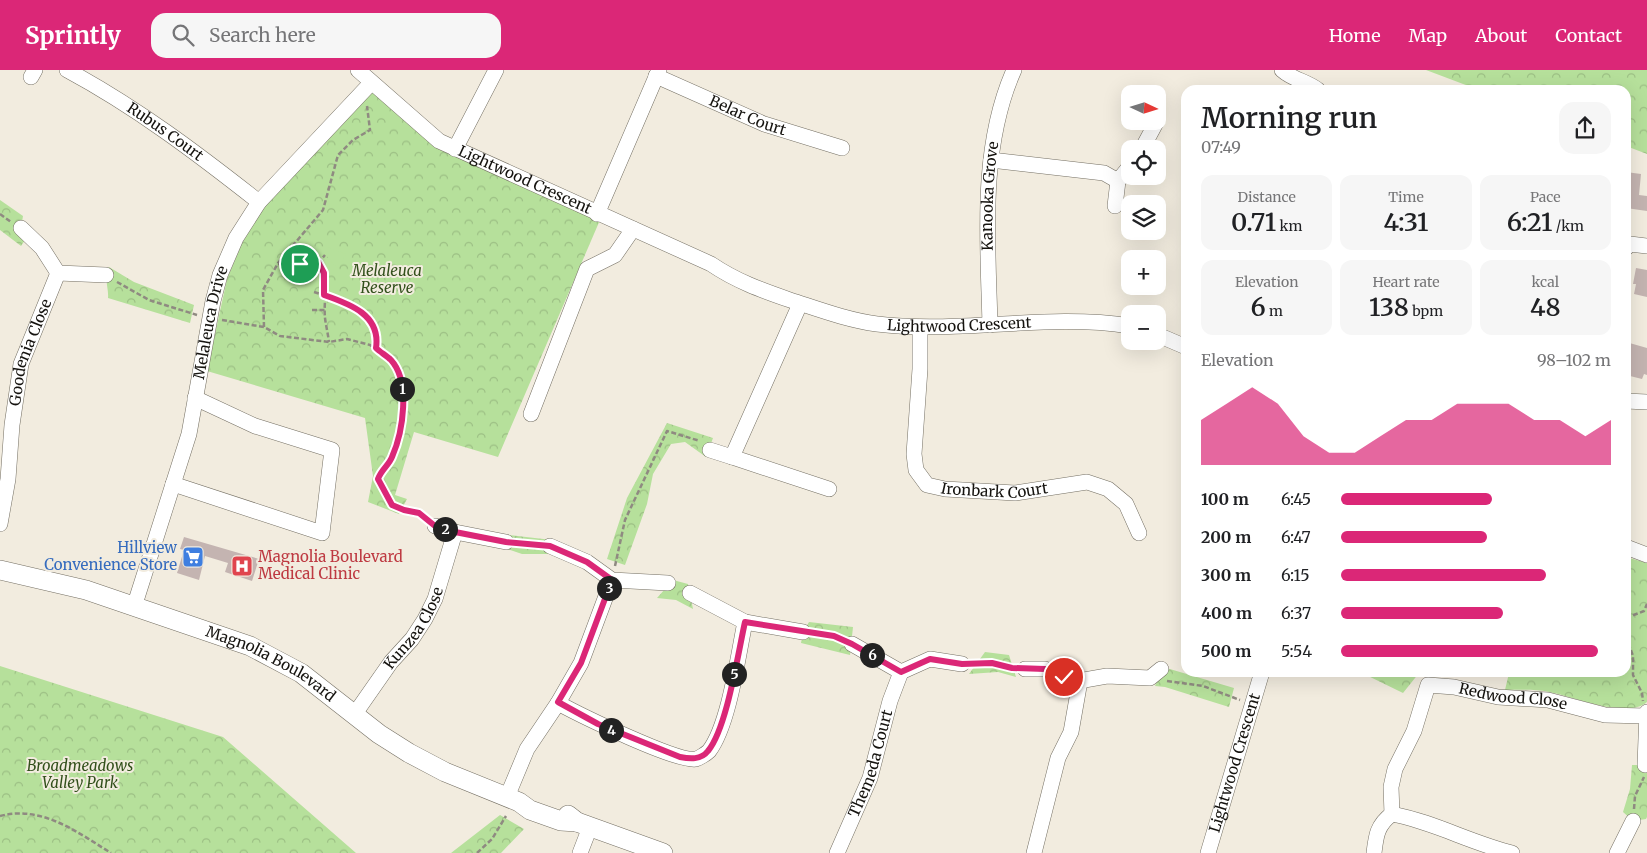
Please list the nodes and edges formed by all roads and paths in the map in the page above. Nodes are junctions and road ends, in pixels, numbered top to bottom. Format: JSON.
{"nodes":[{"id":1,"x":68,"y":70,"type":"edge"},
{"id":2,"x":358,"y":70,"type":"edge"},
{"id":3,"x":496,"y":70,"type":"edge"},
{"id":4,"x":1014,"y":70,"type":"edge"},
{"id":5,"x":1282,"y":70,"type":"edge"},
{"id":6,"x":657,"y":73,"type":"edge"},
{"id":7,"x":371,"y":83,"type":"junction"},
{"id":8,"x":1312,"y":85,"type":"edge"},
{"id":9,"x":366,"y":102,"type":"dead end"},
{"id":10,"x":842,"y":148,"type":"dead end"},
{"id":11,"x":455,"y":149,"type":"junction"},
{"id":12,"x":990,"y":160,"type":"junction"},
{"id":13,"x":1121,"y":177,"type":"edge"},
{"id":14,"x":1118,"y":181,"type":"junction"},
{"id":15,"x":259,"y":202,"type":"junction"},
{"id":16,"x":1115,"y":206,"type":"dead end"},
{"id":17,"x":597,"y":214,"type":"junction"},
{"id":18,"x":21,"y":228,"type":"dead end"},
{"id":19,"x":633,"y":229,"type":"junction"},
{"id":20,"x":1631,"y":244,"type":"edge"},
{"id":21,"x":1647,"y":246,"type":"edge"},
{"id":22,"x":326,"y":255,"type":"dead end"},
{"id":23,"x":318,"y":263,"type":"junction"},
{"id":24,"x":278,"y":264,"type":"junction"},
{"id":25,"x":58,"y":273,"type":"junction"},
{"id":26,"x":106,"y":275,"type":"joint"},
{"id":27,"x":314,"y":292,"type":"dead end"},
{"id":28,"x":324,"y":295,"type":"junction"},
{"id":29,"x":796,"y":302,"type":"junction"},
{"id":30,"x":312,"y":310,"type":"dead end"},
{"id":31,"x":325,"y":310,"type":"junction"},
{"id":32,"x":204,"y":316,"type":"dead end"},
{"id":33,"x":214,"y":319,"type":"dead end"},
{"id":34,"x":990,"y":325,"type":"junction"},
{"id":35,"x":1121,"y":325,"type":"edge"},
{"id":36,"x":264,"y":327,"type":"junction"},
{"id":37,"x":920,"y":327,"type":"junction"},
{"id":38,"x":1166,"y":338,"type":"edge"},
{"id":39,"x":329,"y":342,"type":"junction"},
{"id":40,"x":1181,"y":345,"type":"edge"},
{"id":41,"x":376,"y":348,"type":"junction"},
{"id":42,"x":195,"y":398,"type":"junction"},
{"id":43,"x":1631,"y":401,"type":"edge"},
{"id":44,"x":1647,"y":402,"type":"edge"},
{"id":45,"x":531,"y":414,"type":"dead end"},
{"id":46,"x":710,"y":450,"type":"joint"},
{"id":47,"x":732,"y":457,"type":"junction"},
{"id":48,"x":173,"y":484,"type":"junction"},
{"id":49,"x":829,"y":489,"type":"dead end"},
{"id":50,"x":0,"y":524,"type":"edge"},
{"id":51,"x":435,"y":526,"type":"joint"},
{"id":52,"x":455,"y":532,"type":"junction"},
{"id":53,"x":1139,"y":533,"type":"dead end"},
{"id":54,"x":506,"y":542,"type":"joint"},
{"id":55,"x":550,"y":546,"type":"joint"},
{"id":56,"x":1631,"y":550,"type":"edge"},
{"id":57,"x":1647,"y":555,"type":"edge"},
{"id":58,"x":0,"y":570,"type":"edge"},
{"id":59,"x":612,"y":580,"type":"junction"},
{"id":60,"x":668,"y":583,"type":"dead end"},
{"id":61,"x":690,"y":593,"type":"dead end"},
{"id":62,"x":1647,"y":604,"type":"edge"},
{"id":63,"x":134,"y":607,"type":"junction"},
{"id":64,"x":1631,"y":616,"type":"edge"},
{"id":65,"x":745,"y":622,"type":"junction"},
{"id":66,"x":803,"y":632,"type":"joint"},
{"id":67,"x":852,"y":644,"type":"joint"},
{"id":68,"x":1631,"y":650,"type":"edge"},
{"id":69,"x":962,"y":664,"type":"joint"},
{"id":70,"x":1025,"y":669,"type":"joint"},
{"id":71,"x":901,"y":672,"type":"junction"},
{"id":72,"x":1155,"y":674,"type":"joint"},
{"id":73,"x":1261,"y":677,"type":"edge"},
{"id":74,"x":1080,"y":681,"type":"junction"},
{"id":75,"x":1240,"y":700,"type":"dead end"},
{"id":76,"x":558,"y":702,"type":"junction"},
{"id":77,"x":1645,"y":711,"type":"edge"},
{"id":78,"x":354,"y":715,"type":"junction"},
{"id":79,"x":1645,"y":765,"type":"joint"},
{"id":80,"x":513,"y":799,"type":"junction"},
{"id":81,"x":1392,"y":814,"type":"junction"},
{"id":82,"x":0,"y":816,"type":"edge"},
{"id":83,"x":506,"y":816,"type":"dead end"},
{"id":84,"x":1633,"y":821,"type":"joint"},
{"id":85,"x":584,"y":824,"type":"junction"},
{"id":86,"x":111,"y":853,"type":"edge"},
{"id":87,"x":477,"y":853,"type":"edge"},
{"id":88,"x":580,"y":853,"type":"edge"},
{"id":89,"x":663,"y":853,"type":"edge"},
{"id":90,"x":837,"y":853,"type":"edge"},
{"id":91,"x":1034,"y":853,"type":"edge"},
{"id":92,"x":1208,"y":853,"type":"edge"},
{"id":93,"x":1374,"y":853,"type":"edge"},
{"id":94,"x":1512,"y":853,"type":"edge"},
{"id":95,"x":1617,"y":853,"type":"edge"}],
"edges":[{"from":1,"to":15,"type":"street","name":"Rubus Court"},
{"from":2,"to":7,"type":"street","name":"Lightwood Crescent"},
{"from":3,"to":11,"type":"street"},
{"from":4,"to":12,"type":"street","name":"Kanooka Grove"},
{"from":5,"to":8,"type":"street"},
{"from":6,"to":10,"type":"street","name":"Belar Court"},
{"from":6,"to":17,"type":"street"},
{"from":7,"to":11,"type":"street","name":"Lightwood Crescent"},
{"from":7,"to":15,"type":"street","name":"Melaleuca Drive"},
{"from":9,"to":24,"type":"path"},
{"from":11,"to":17,"type":"street","name":"Lightwood Crescent"},
{"from":12,"to":14,"type":"street"},
{"from":12,"to":34,"type":"street","name":"Kanooka Grove"},
{"from":13,"to":14,"type":"street"},
{"from":14,"to":16,"type":"street"},
{"from":15,"to":42,"type":"street","name":"Melaleuca Drive"},
{"from":17,"to":19,"type":"street","name":"Lightwood Crescent"},
{"from":18,"to":25,"type":"street"},
{"from":19,"to":29,"type":"street","name":"Lightwood Crescent"},
{"from":19,"to":45,"type":"street"},
{"from":20,"to":21,"type":"street"},
{"from":22,"to":23,"type":"path"},
{"from":23,"to":24,"type":"path"},
{"from":23,"to":28,"type":"path"},
{"from":24,"to":36,"type":"path"},
{"from":25,"to":26,"type":"street"},
{"from":25,"to":50,"type":"street","name":"Goodenia Close"},
{"from":26,"to":32,"type":"path"},
{"from":27,"to":28,"type":"path"},
{"from":28,"to":31,"type":"path"},
{"from":28,"to":41,"type":"path"},
{"from":29,"to":37,"type":"street","name":"Lightwood Crescent"},
{"from":29,"to":47,"type":"street"},
{"from":30,"to":31,"type":"path"},
{"from":31,"to":39,"type":"path"},
{"from":33,"to":36,"type":"path"},
{"from":34,"to":35,"type":"street","name":"Lightwood Crescent"},
{"from":34,"to":37,"type":"street","name":"Lightwood Crescent"},
{"from":36,"to":39,"type":"path"},
{"from":37,"to":53,"type":"street","name":"Ironbark Court"},
{"from":38,"to":40,"type":"street"},
{"from":39,"to":41,"type":"path"},
{"from":41,"to":51,"type":"path"},
{"from":42,"to":48,"type":"street","name":"Melaleuca Drive"},
{"from":42,"to":48,"type":"street"},
{"from":43,"to":44,"type":"street"},
{"from":46,"to":47,"type":"street"},
{"from":46,"to":59,"type":"path"},
{"from":47,"to":49,"type":"street"},
{"from":48,"to":63,"type":"street","name":"Melaleuca Drive"},
{"from":51,"to":52,"type":"street"},
{"from":52,"to":54,"type":"street"},
{"from":52,"to":78,"type":"street","name":"Kunzea Close"},
{"from":54,"to":55,"type":"path"},
{"from":55,"to":59,"type":"street"},
{"from":56,"to":57,"type":"street"},
{"from":58,"to":63,"type":"street","name":"Magnolia Boulevard"},
{"from":59,"to":60,"type":"street"},
{"from":59,"to":76,"type":"street"},
{"from":61,"to":65,"type":"street"},
{"from":62,"to":64,"type":"path"},
{"from":63,"to":78,"type":"street","name":"Magnolia Boulevard"},
{"from":65,"to":66,"type":"street"},
{"from":65,"to":76,"type":"street"},
{"from":66,"to":67,"type":"path"},
{"from":67,"to":71,"type":"street"},
{"from":68,"to":77,"type":"path"},
{"from":69,"to":70,"type":"path"},
{"from":69,"to":71,"type":"street"},
{"from":70,"to":74,"type":"street"},
{"from":71,"to":90,"type":"street","name":"Themeda Court"},
{"from":72,"to":74,"type":"street"},
{"from":72,"to":75,"type":"path"},
{"from":73,"to":92,"type":"street","name":"Lightwood Crescent"},
{"from":74,"to":91,"type":"street"},
{"from":76,"to":80,"type":"street"},
{"from":77,"to":79,"type":"street"},
{"from":77,"to":81,"type":"street","name":"Redwood Close"},
{"from":78,"to":80,"type":"street","name":"Magnolia Boulevard"},
{"from":79,"to":84,"type":"path"},
{"from":80,"to":85,"type":"street","name":"Magnolia Boulevard"},
{"from":81,"to":93,"type":"street"},
{"from":81,"to":94,"type":"street"},
{"from":82,"to":86,"type":"path"},
{"from":83,"to":87,"type":"path"},
{"from":84,"to":95,"type":"street"},
{"from":85,"to":88,"type":"street"},
{"from":85,"to":89,"type":"street","name":"Magnolia Boulevard"}]}
